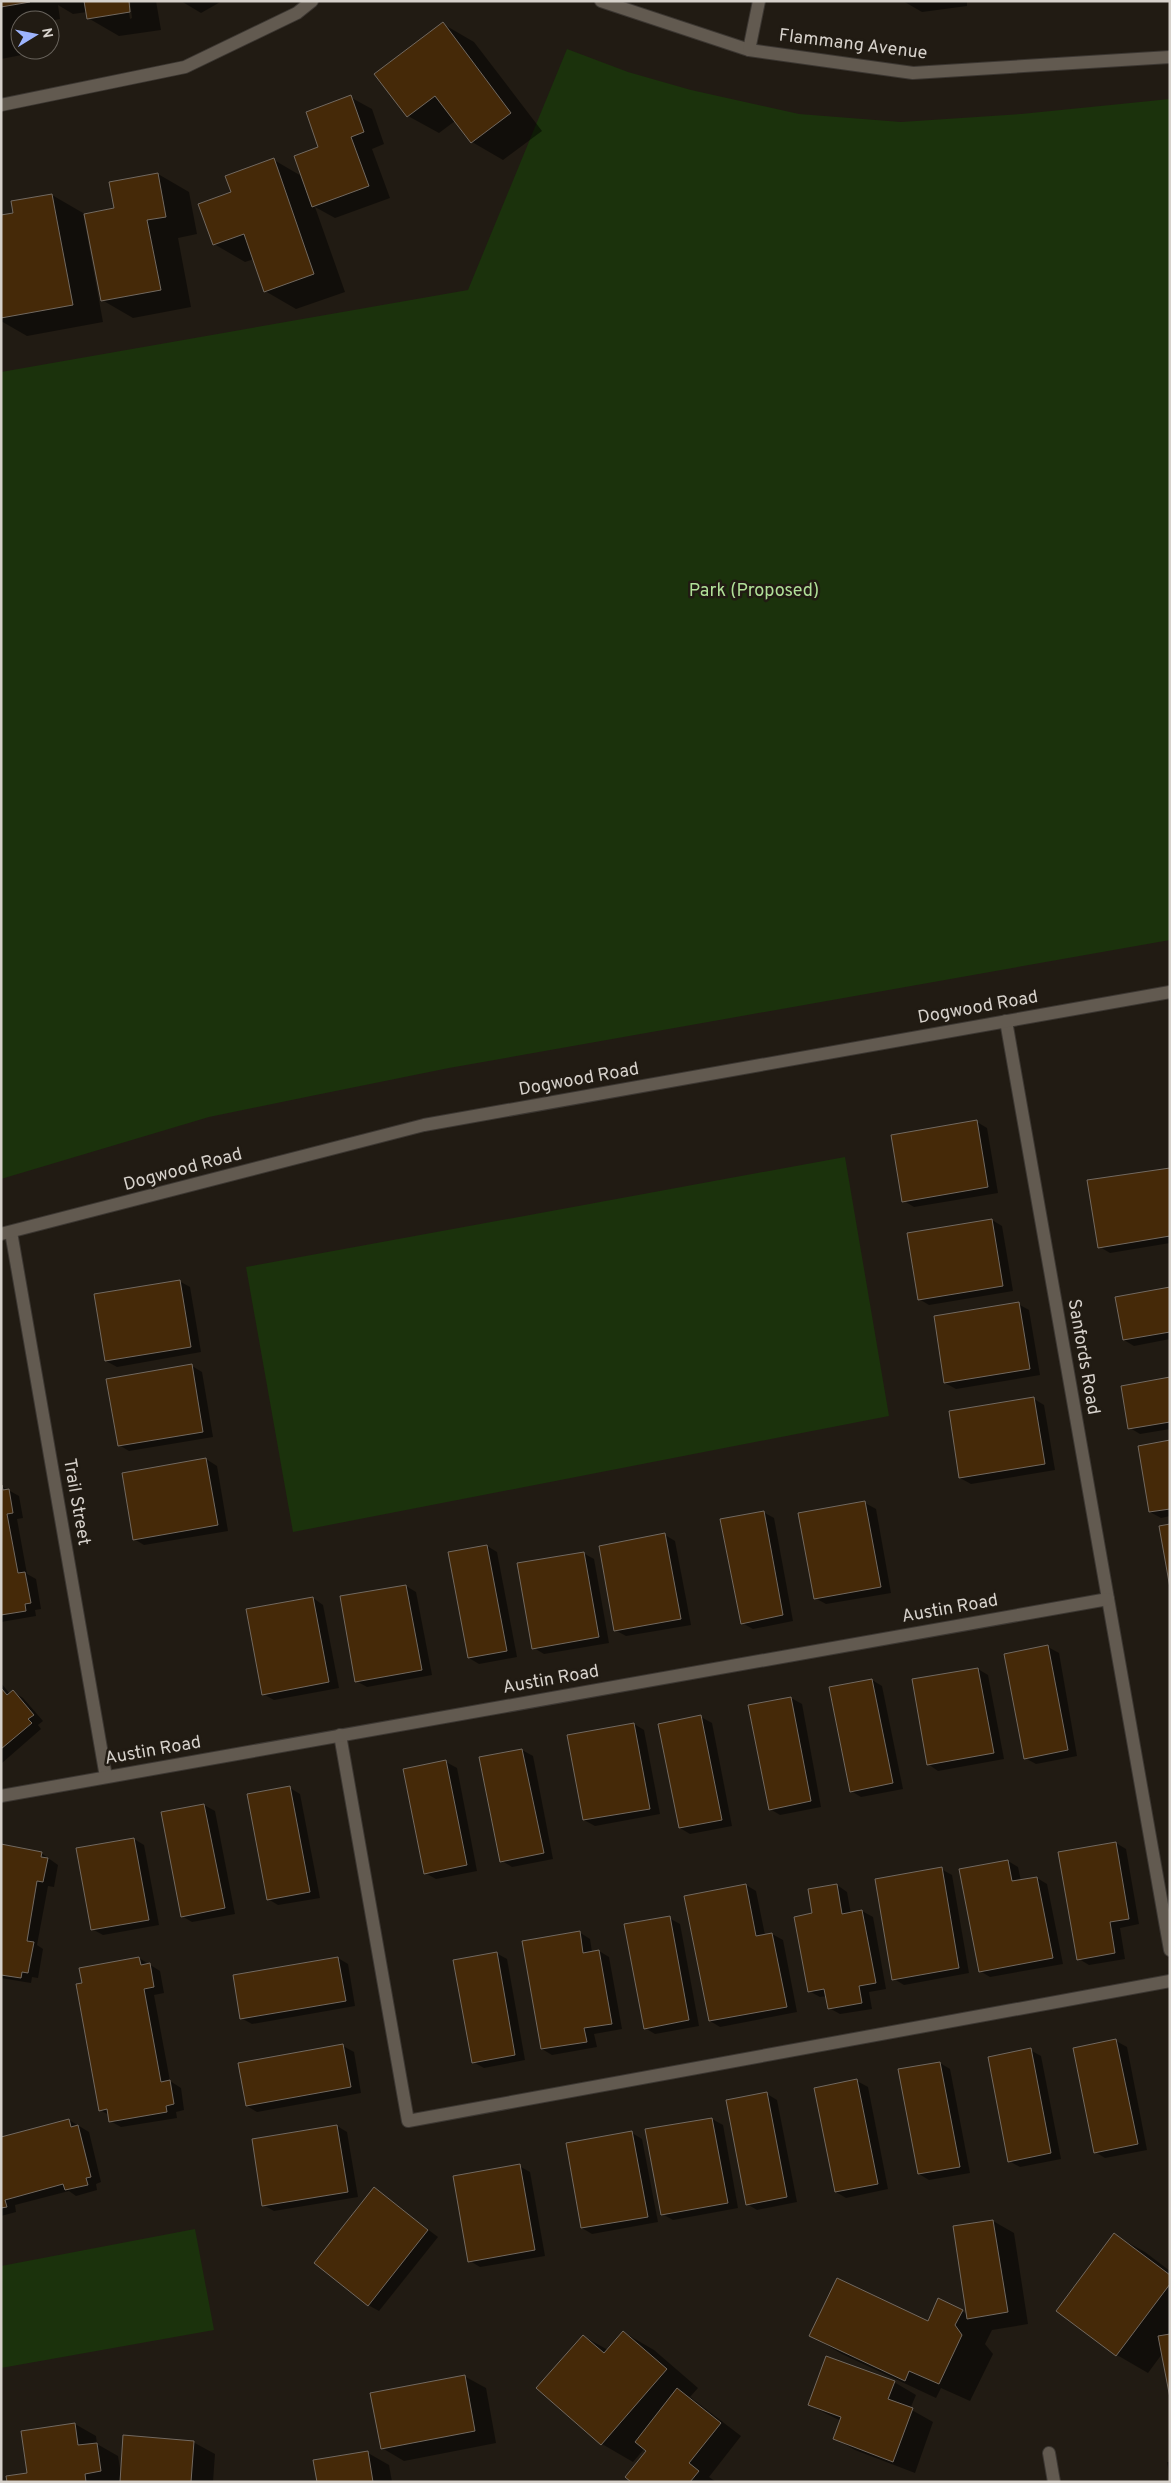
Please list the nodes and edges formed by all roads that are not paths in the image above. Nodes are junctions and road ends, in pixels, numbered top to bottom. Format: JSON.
{"nodes":[{"id":1,"x":312,"y":1,"type":"edge"},
{"id":2,"x":601,"y":1,"type":"edge"},
{"id":3,"x":759,"y":1,"type":"edge"},
{"id":4,"x":749,"y":50,"type":"junction"},
{"id":5,"x":1170,"y":57,"type":"edge"},
{"id":6,"x":1,"y":105,"type":"edge"},
{"id":7,"x":1170,"y":992,"type":"edge"},
{"id":8,"x":1006,"y":1021,"type":"junction"},
{"id":9,"x":6,"y":1233,"type":"edge"},
{"id":10,"x":1108,"y":1599,"type":"junction"},
{"id":11,"x":340,"y":1735,"type":"junction"},
{"id":12,"x":106,"y":1777,"type":"junction"},
{"id":13,"x":1,"y":1796,"type":"edge"},
{"id":14,"x":1170,"y":1950,"type":"edge"},
{"id":15,"x":1170,"y":1980,"type":"edge"},
{"id":16,"x":1050,"y":2453,"type":"dead end"},
{"id":17,"x":1054,"y":2482,"type":"edge"}],
"edges":[{"from":1,"to":6,"type":"street"},
{"from":2,"to":4,"type":"street","name":"Flammang Avenue"},
{"from":3,"to":4,"type":"street"},
{"from":4,"to":5,"type":"street","name":"Flammang Avenue"},
{"from":7,"to":8,"type":"street","name":"Dogwood Road"},
{"from":8,"to":9,"type":"street","name":"Dogwood Road"},
{"from":8,"to":10,"type":"street","name":"Sanfords Road"},
{"from":9,"to":12,"type":"street","name":"Trail Street"},
{"from":10,"to":11,"type":"street","name":"Austin Road"},
{"from":10,"to":14,"type":"street","name":"Sanfords Road"},
{"from":11,"to":12,"type":"street","name":"Austin Road"},
{"from":11,"to":15,"type":"street"},
{"from":12,"to":13,"type":"street","name":"Austin Road"},
{"from":16,"to":17,"type":"street"}]}
